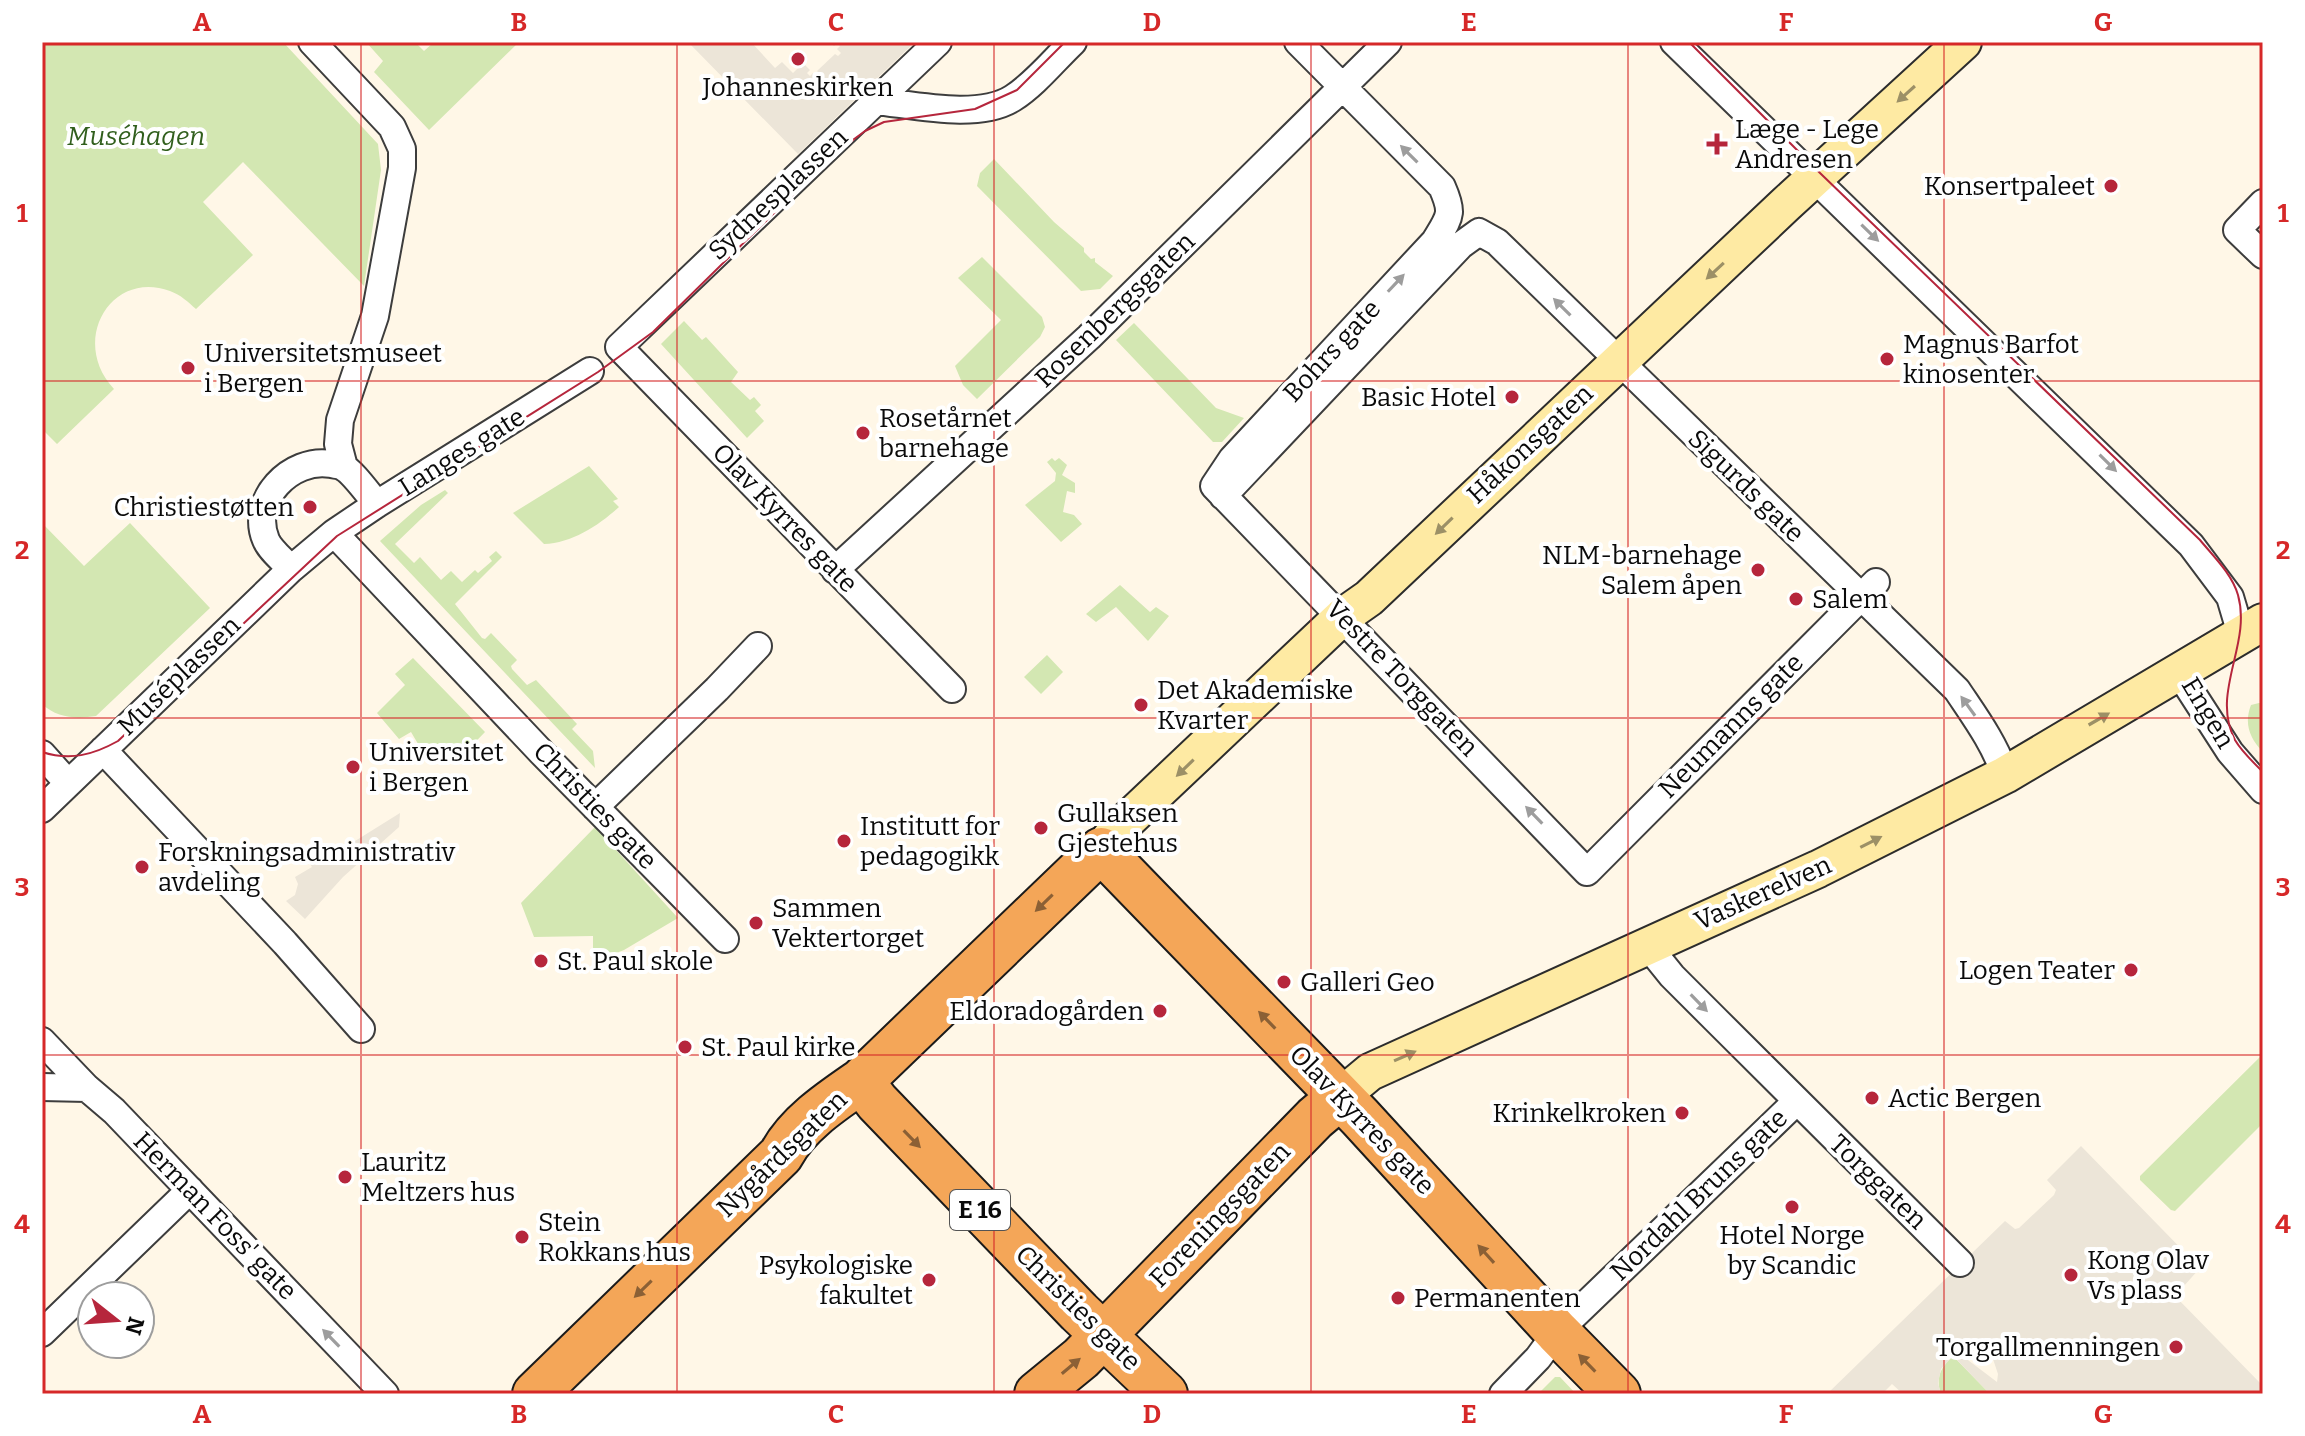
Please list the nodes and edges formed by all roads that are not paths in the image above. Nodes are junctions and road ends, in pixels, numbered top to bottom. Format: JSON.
{"nodes":[{"id":1,"x":312,"y":42,"type":"edge"},
{"id":2,"x":938,"y":42,"type":"edge"},
{"id":3,"x":1073,"y":42,"type":"edge"},
{"id":4,"x":1298,"y":42,"type":"edge"},
{"id":5,"x":1388,"y":42,"type":"edge"},
{"id":6,"x":1674,"y":42,"type":"edge"},
{"id":7,"x":1963,"y":42,"type":"edge"},
{"id":8,"x":1343,"y":88,"type":"junction"},
{"id":9,"x":876,"y":101,"type":"junction"},
{"id":10,"x":1813,"y":180,"type":"junction"},
{"id":11,"x":2263,"y":203,"type":"edge"},
{"id":12,"x":1461,"y":245,"type":"joint"},
{"id":13,"x":2263,"y":255,"type":"edge"},
{"id":14,"x":619,"y":347,"type":"joint"},
{"id":15,"x":1618,"y":362,"type":"junction"},
{"id":16,"x":590,"y":371,"type":"dead end"},
{"id":17,"x":344,"y":467,"type":"junction"},
{"id":18,"x":1218,"y":491,"type":"junction"},
{"id":19,"x":377,"y":504,"type":"junction"},
{"id":20,"x":334,"y":533,"type":"junction"},
{"id":21,"x":291,"y":569,"type":"junction"},
{"id":22,"x":835,"y":570,"type":"junction"},
{"id":23,"x":1869,"y":590,"type":"junction"},
{"id":24,"x":1342,"y":617,"type":"junction"},
{"id":25,"x":2252,"y":628,"type":"edge"},
{"id":26,"x":758,"y":646,"type":"dead end"},
{"id":27,"x":2179,"y":673,"type":"junction"},
{"id":28,"x":952,"y":689,"type":"dead end"},
{"id":29,"x":103,"y":750,"type":"junction"},
{"id":30,"x":42,"y":754,"type":"edge"},
{"id":31,"x":2005,"y":775,"type":"junction"},
{"id":32,"x":68,"y":783,"type":"junction"},
{"id":33,"x":2263,"y":790,"type":"edge"},
{"id":34,"x":595,"y":807,"type":"junction"},
{"id":35,"x":42,"y":809,"type":"edge"},
{"id":36,"x":1101,"y":850,"type":"junction"},
{"id":37,"x":1587,"y":872,"type":"joint"},
{"id":38,"x":725,"y":939,"type":"dead end"},
{"id":39,"x":1647,"y":945,"type":"junction"},
{"id":40,"x":361,"y":1029,"type":"dead end"},
{"id":41,"x":42,"y":1041,"type":"edge"},
{"id":42,"x":861,"y":1081,"type":"junction"},
{"id":43,"x":42,"y":1087,"type":"edge"},
{"id":44,"x":87,"y":1088,"type":"junction"},
{"id":45,"x":1340,"y":1097,"type":"junction"},
{"id":46,"x":1796,"y":1102,"type":"junction"},
{"id":47,"x":190,"y":1190,"type":"junction"},
{"id":48,"x":1960,"y":1263,"type":"dead end"},
{"id":49,"x":1557,"y":1332,"type":"junction"},
{"id":50,"x":42,"y":1333,"type":"edge"},
{"id":51,"x":1103,"y":1335,"type":"junction"},
{"id":52,"x":385,"y":1394,"type":"edge"},
{"id":53,"x":535,"y":1394,"type":"edge"},
{"id":54,"x":1037,"y":1394,"type":"edge"},
{"id":55,"x":1165,"y":1394,"type":"edge"},
{"id":56,"x":1503,"y":1394,"type":"edge"},
{"id":57,"x":1618,"y":1394,"type":"edge"}],
"edges":[{"from":1,"to":17,"type":"street"},
{"from":2,"to":9,"type":"street","name":"Sydnesplassen"},
{"from":3,"to":9,"type":"street"},
{"from":4,"to":8,"type":"street"},
{"from":5,"to":8,"type":"street","name":"Rosenbergsgaten"},
{"from":6,"to":10,"type":"street"},
{"from":7,"to":10,"type":"main road","name":"Håkonsgaten","one_way":true},
{"from":18,"to":8,"type":"street","name":"Bohrs gate","one_way":true},
{"from":8,"to":22,"type":"street","name":"Rosenbergsgaten"},
{"from":9,"to":14,"type":"street","name":"Sydnesplassen"},
{"from":10,"to":15,"type":"main road","name":"Håkonsgaten","one_way":true},
{"from":10,"to":25,"type":"street","one_way":true},
{"from":11,"to":13,"type":"street"},
{"from":15,"to":12,"type":"street","name":"Sigurds gate","one_way":true},
{"from":12,"to":18,"type":"street","name":"Bohrs gate"},
{"from":14,"to":22,"type":"street","name":"Olav Kyrres gate"},
{"from":15,"to":23,"type":"street","name":"Sigurds gate"},
{"from":15,"to":24,"type":"main road","name":"Håkonsgaten","one_way":true},
{"from":16,"to":19,"type":"street","name":"Langes gate"},
{"from":17,"to":19,"type":"street"},
{"from":17,"to":21,"type":"street"},
{"from":18,"to":24,"type":"street","name":"Vestre Torggaten"},
{"from":19,"to":20,"type":"street","name":"Langes gate"},
{"from":20,"to":21,"type":"street","name":"Muséplassen"},
{"from":20,"to":34,"type":"street","name":"Christies gate"},
{"from":21,"to":29,"type":"street","name":"Muséplassen"},
{"from":22,"to":28,"type":"street","name":"Olav Kyrres gate"},
{"from":31,"to":23,"type":"street","name":"Sigurds gate","one_way":true},
{"from":23,"to":37,"type":"street","name":"Neumanns gate"},
{"from":24,"to":36,"type":"main road","name":"Håkonsgaten","one_way":true},
{"from":37,"to":24,"type":"street","name":"Vestre Torggaten","one_way":true},
{"from":25,"to":27,"type":"main road","name":"Engen"},
{"from":26,"to":34,"type":"street"},
{"from":31,"to":27,"type":"main road","name":"Vaskerelven","one_way":true},
{"from":27,"to":33,"type":"street","name":"Engen"},
{"from":29,"to":32,"type":"street","name":"Muséplassen"},
{"from":29,"to":40,"type":"street"},
{"from":30,"to":32,"type":"street"},
{"from":39,"to":31,"type":"main road","name":"Vaskerelven","one_way":true},
{"from":32,"to":35,"type":"street","name":"Muséplassen"},
{"from":34,"to":38,"type":"street","name":"Christies gate"},
{"from":36,"to":42,"type":"highway","name":"Nygårdsgaten","one_way":true},
{"from":45,"to":36,"type":"highway","name":"Olav Kyrres gate","one_way":true},
{"from":45,"to":39,"type":"main road","name":"Vaskerelven","one_way":true},
{"from":39,"to":46,"type":"street","one_way":true},
{"from":41,"to":44,"type":"street","name":"Herman Foss' gate"},
{"from":42,"to":51,"type":"highway","name":"Christies gate","number":"E 16","one_way":true},
{"from":42,"to":53,"type":"highway","name":"Nygårdsgaten","one_way":true},
{"from":43,"to":44,"type":"street"},
{"from":44,"to":47,"type":"street","name":"Herman Foss' gate"},
{"from":49,"to":45,"type":"highway","name":"Olav Kyrres gate","one_way":true},
{"from":45,"to":51,"type":"highway","name":"Foreningsgaten"},
{"from":46,"to":48,"type":"street","name":"Torggaten"},
{"from":46,"to":49,"type":"street","name":"Nordahl Bruns gate"},
{"from":47,"to":50,"type":"street"},
{"from":52,"to":47,"type":"street","name":"Herman Foss' gate","one_way":true},
{"from":49,"to":56,"type":"street","name":"Nordahl Bruns gate"},
{"from":57,"to":49,"type":"highway","name":"Olav Kyrres gate","one_way":true},
{"from":54,"to":51,"type":"highway","name":"Foreningsgaten","one_way":true},
{"from":51,"to":55,"type":"highway","name":"Christies gate","number":"E 16"}]}
